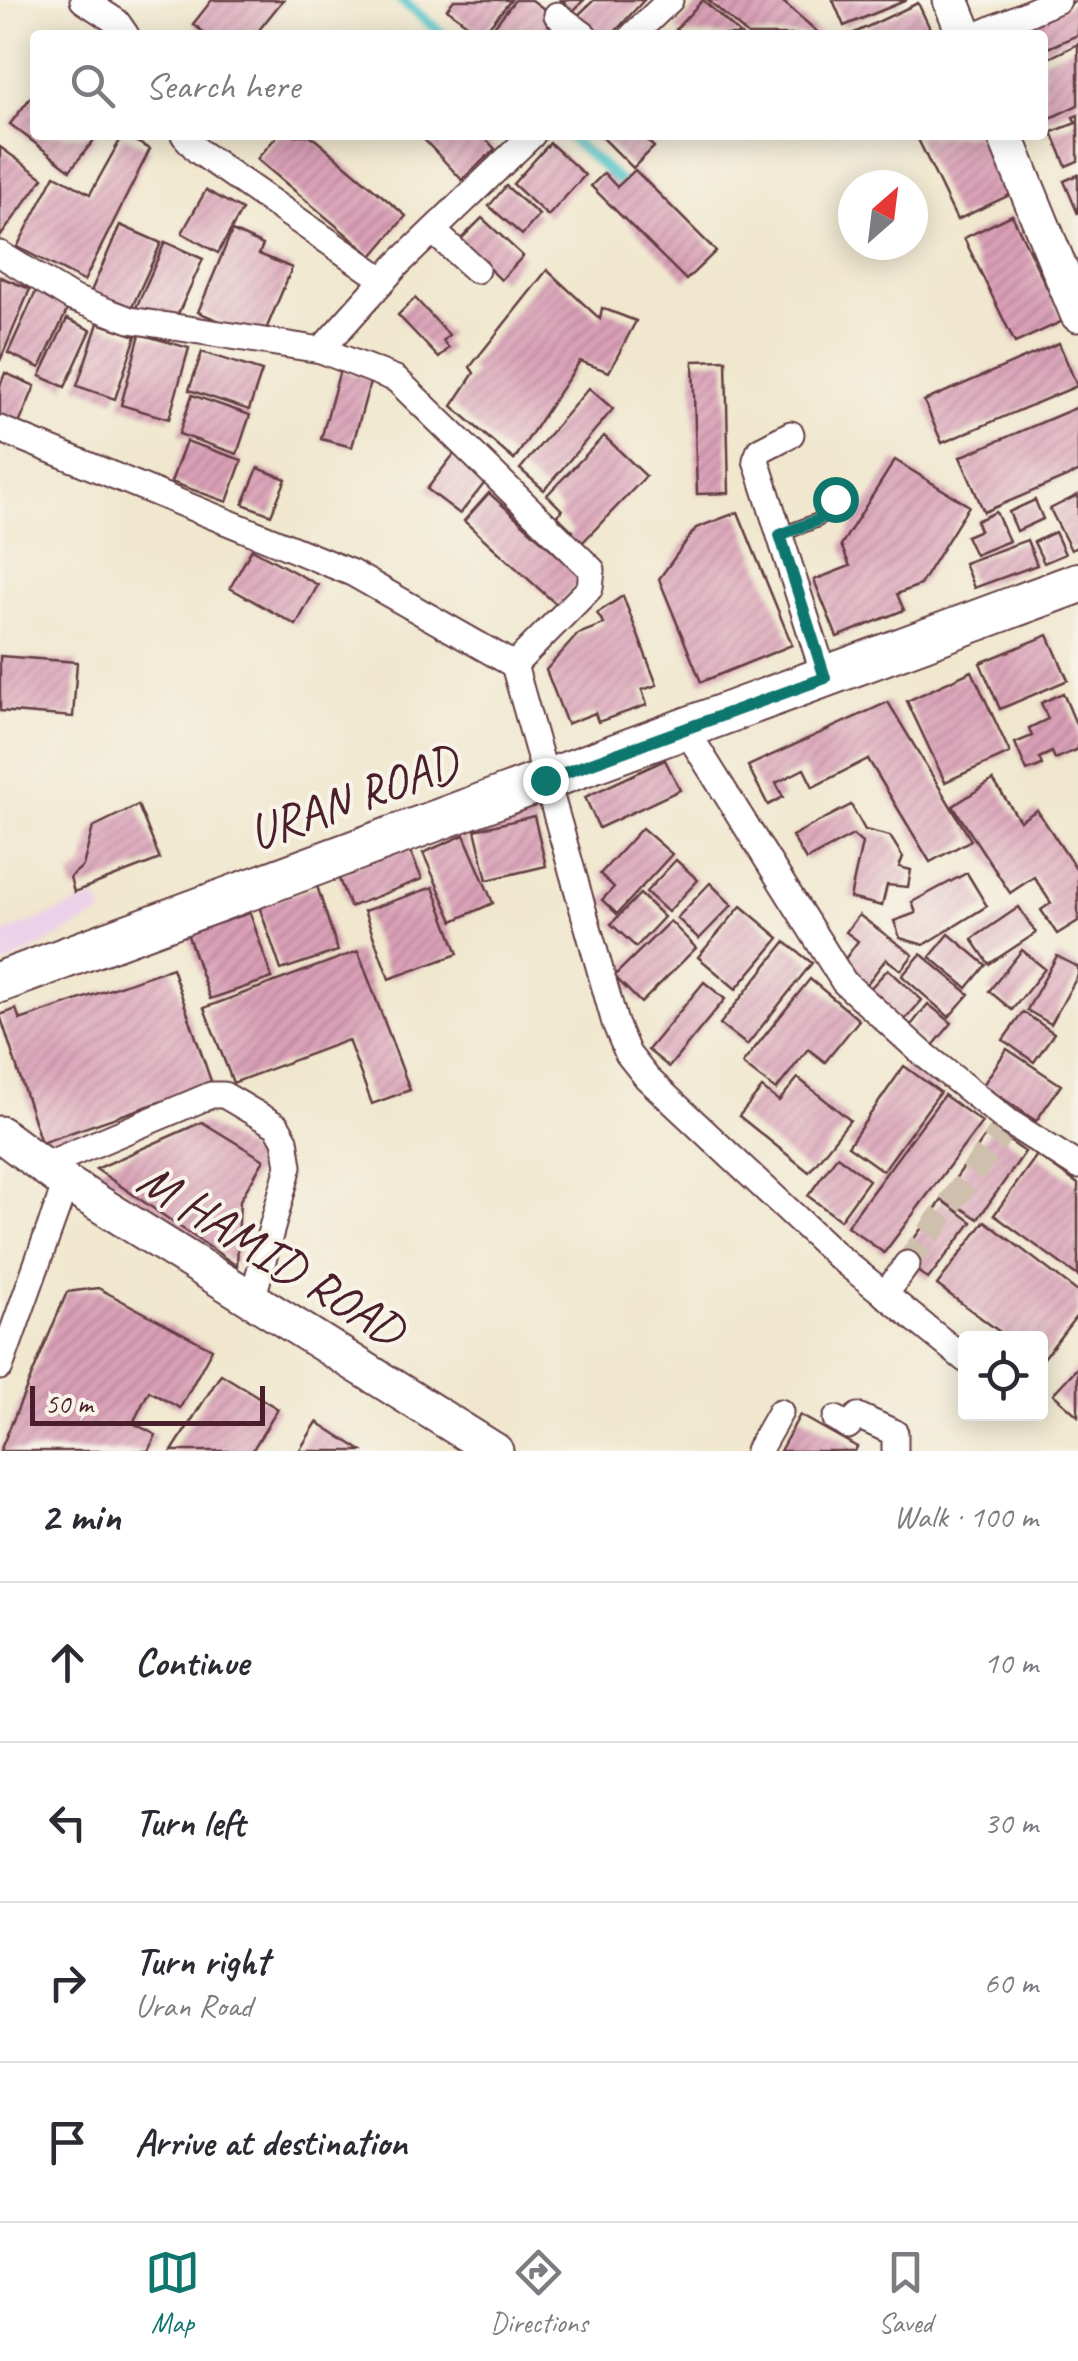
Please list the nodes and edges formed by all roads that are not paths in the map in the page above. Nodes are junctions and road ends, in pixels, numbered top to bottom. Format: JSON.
{"nodes":[{"id":1,"x":82,"y":0,"type":"edge"},
{"id":2,"x":670,"y":0,"type":"edge"},
{"id":3,"x":950,"y":0,"type":"edge"},
{"id":4,"x":1058,"y":0,"type":"edge"},
{"id":5,"x":558,"y":15,"type":"dead end"},
{"id":6,"x":123,"y":30,"type":"edge"},
{"id":7,"x":578,"y":30,"type":"edge"},
{"id":8,"x":638,"y":30,"type":"edge"},
{"id":9,"x":963,"y":30,"type":"edge"},
{"id":10,"x":989,"y":30,"type":"edge"},
{"id":11,"x":188,"y":140,"type":"edge"},
{"id":12,"x":528,"y":140,"type":"edge"},
{"id":13,"x":1008,"y":140,"type":"edge"},
{"id":14,"x":433,"y":230,"type":"junction"},
{"id":15,"x":0,"y":254,"type":"edge"},
{"id":16,"x":476,"y":270,"type":"dead end"},
{"id":17,"x":384,"y":280,"type":"junction"},
{"id":18,"x":1078,"y":314,"type":"edge"},
{"id":19,"x":321,"y":350,"type":"junction"},
{"id":20,"x":0,"y":429,"type":"edge"},
{"id":21,"x":790,"y":434,"type":"dead end"},
{"id":22,"x":835,"y":499,"type":"dead end"},
{"id":23,"x":780,"y":535,"type":"junction"},
{"id":24,"x":1078,"y":584,"type":"edge"},
{"id":25,"x":514,"y":664,"type":"junction"},
{"id":26,"x":825,"y":678,"type":"junction"},
{"id":27,"x":686,"y":730,"type":"junction"},
{"id":28,"x":545,"y":780,"type":"junction"},
{"id":29,"x":0,"y":982,"type":"edge"},
{"id":30,"x":0,"y":1134,"type":"edge"},
{"id":31,"x":1078,"y":1166,"type":"edge"},
{"id":32,"x":54,"y":1175,"type":"junction"},
{"id":33,"x":907,"y":1264,"type":"tunnel mouth"},
{"id":34,"x":885,"y":1295,"type":"junction"},
{"id":35,"x":252,"y":1300,"type":"junction"},
{"id":36,"x":958,"y":1354,"type":"edge"},
{"id":37,"x":0,"y":1367,"type":"edge"},
{"id":38,"x":780,"y":1412,"type":"dead end"},
{"id":39,"x":836,"y":1418,"type":"dead end"},
{"id":40,"x":495,"y":1451,"type":"edge"},
{"id":41,"x":758,"y":1451,"type":"edge"},
{"id":42,"x":895,"y":1451,"type":"edge"}],
"edges":[{"from":1,"to":6,"type":"street"},
{"from":2,"to":8,"type":"street"},
{"from":3,"to":9,"type":"main road"},
{"from":4,"to":10,"type":"street"},
{"from":5,"to":7,"type":"street"},
{"from":11,"to":17,"type":"street"},
{"from":12,"to":14,"type":"street"},
{"from":13,"to":18,"type":"main road"},
{"from":14,"to":16,"type":"street"},
{"from":14,"to":17,"type":"street"},
{"from":15,"to":19,"type":"street"},
{"from":17,"to":19,"type":"street"},
{"from":19,"to":25,"type":"street"},
{"from":20,"to":25,"type":"street"},
{"from":21,"to":23,"type":"street"},
{"from":22,"to":23,"type":"lane"},
{"from":23,"to":26,"type":"street"},
{"from":24,"to":26,"type":"main road","name":"URAN ROAD"},
{"from":25,"to":28,"type":"street"},
{"from":26,"to":27,"type":"main road","name":"URAN ROAD"},
{"from":27,"to":28,"type":"main road","name":"URAN ROAD"},
{"from":27,"to":31,"type":"street"},
{"from":28,"to":29,"type":"main road","name":"URAN ROAD"},
{"from":28,"to":34,"type":"street"},
{"from":30,"to":32,"type":"main road","name":"M HAMID ROAD"},
{"from":32,"to":35,"type":"main road","name":"M HAMID ROAD"},
{"from":32,"to":35,"type":"street"},
{"from":32,"to":37,"type":"street"},
{"from":33,"to":34,"type":"street"},
{"from":34,"to":36,"type":"street"},
{"from":35,"to":40,"type":"main road","name":"M HAMID ROAD"},
{"from":38,"to":41,"type":"street"},
{"from":39,"to":42,"type":"street"}]}
